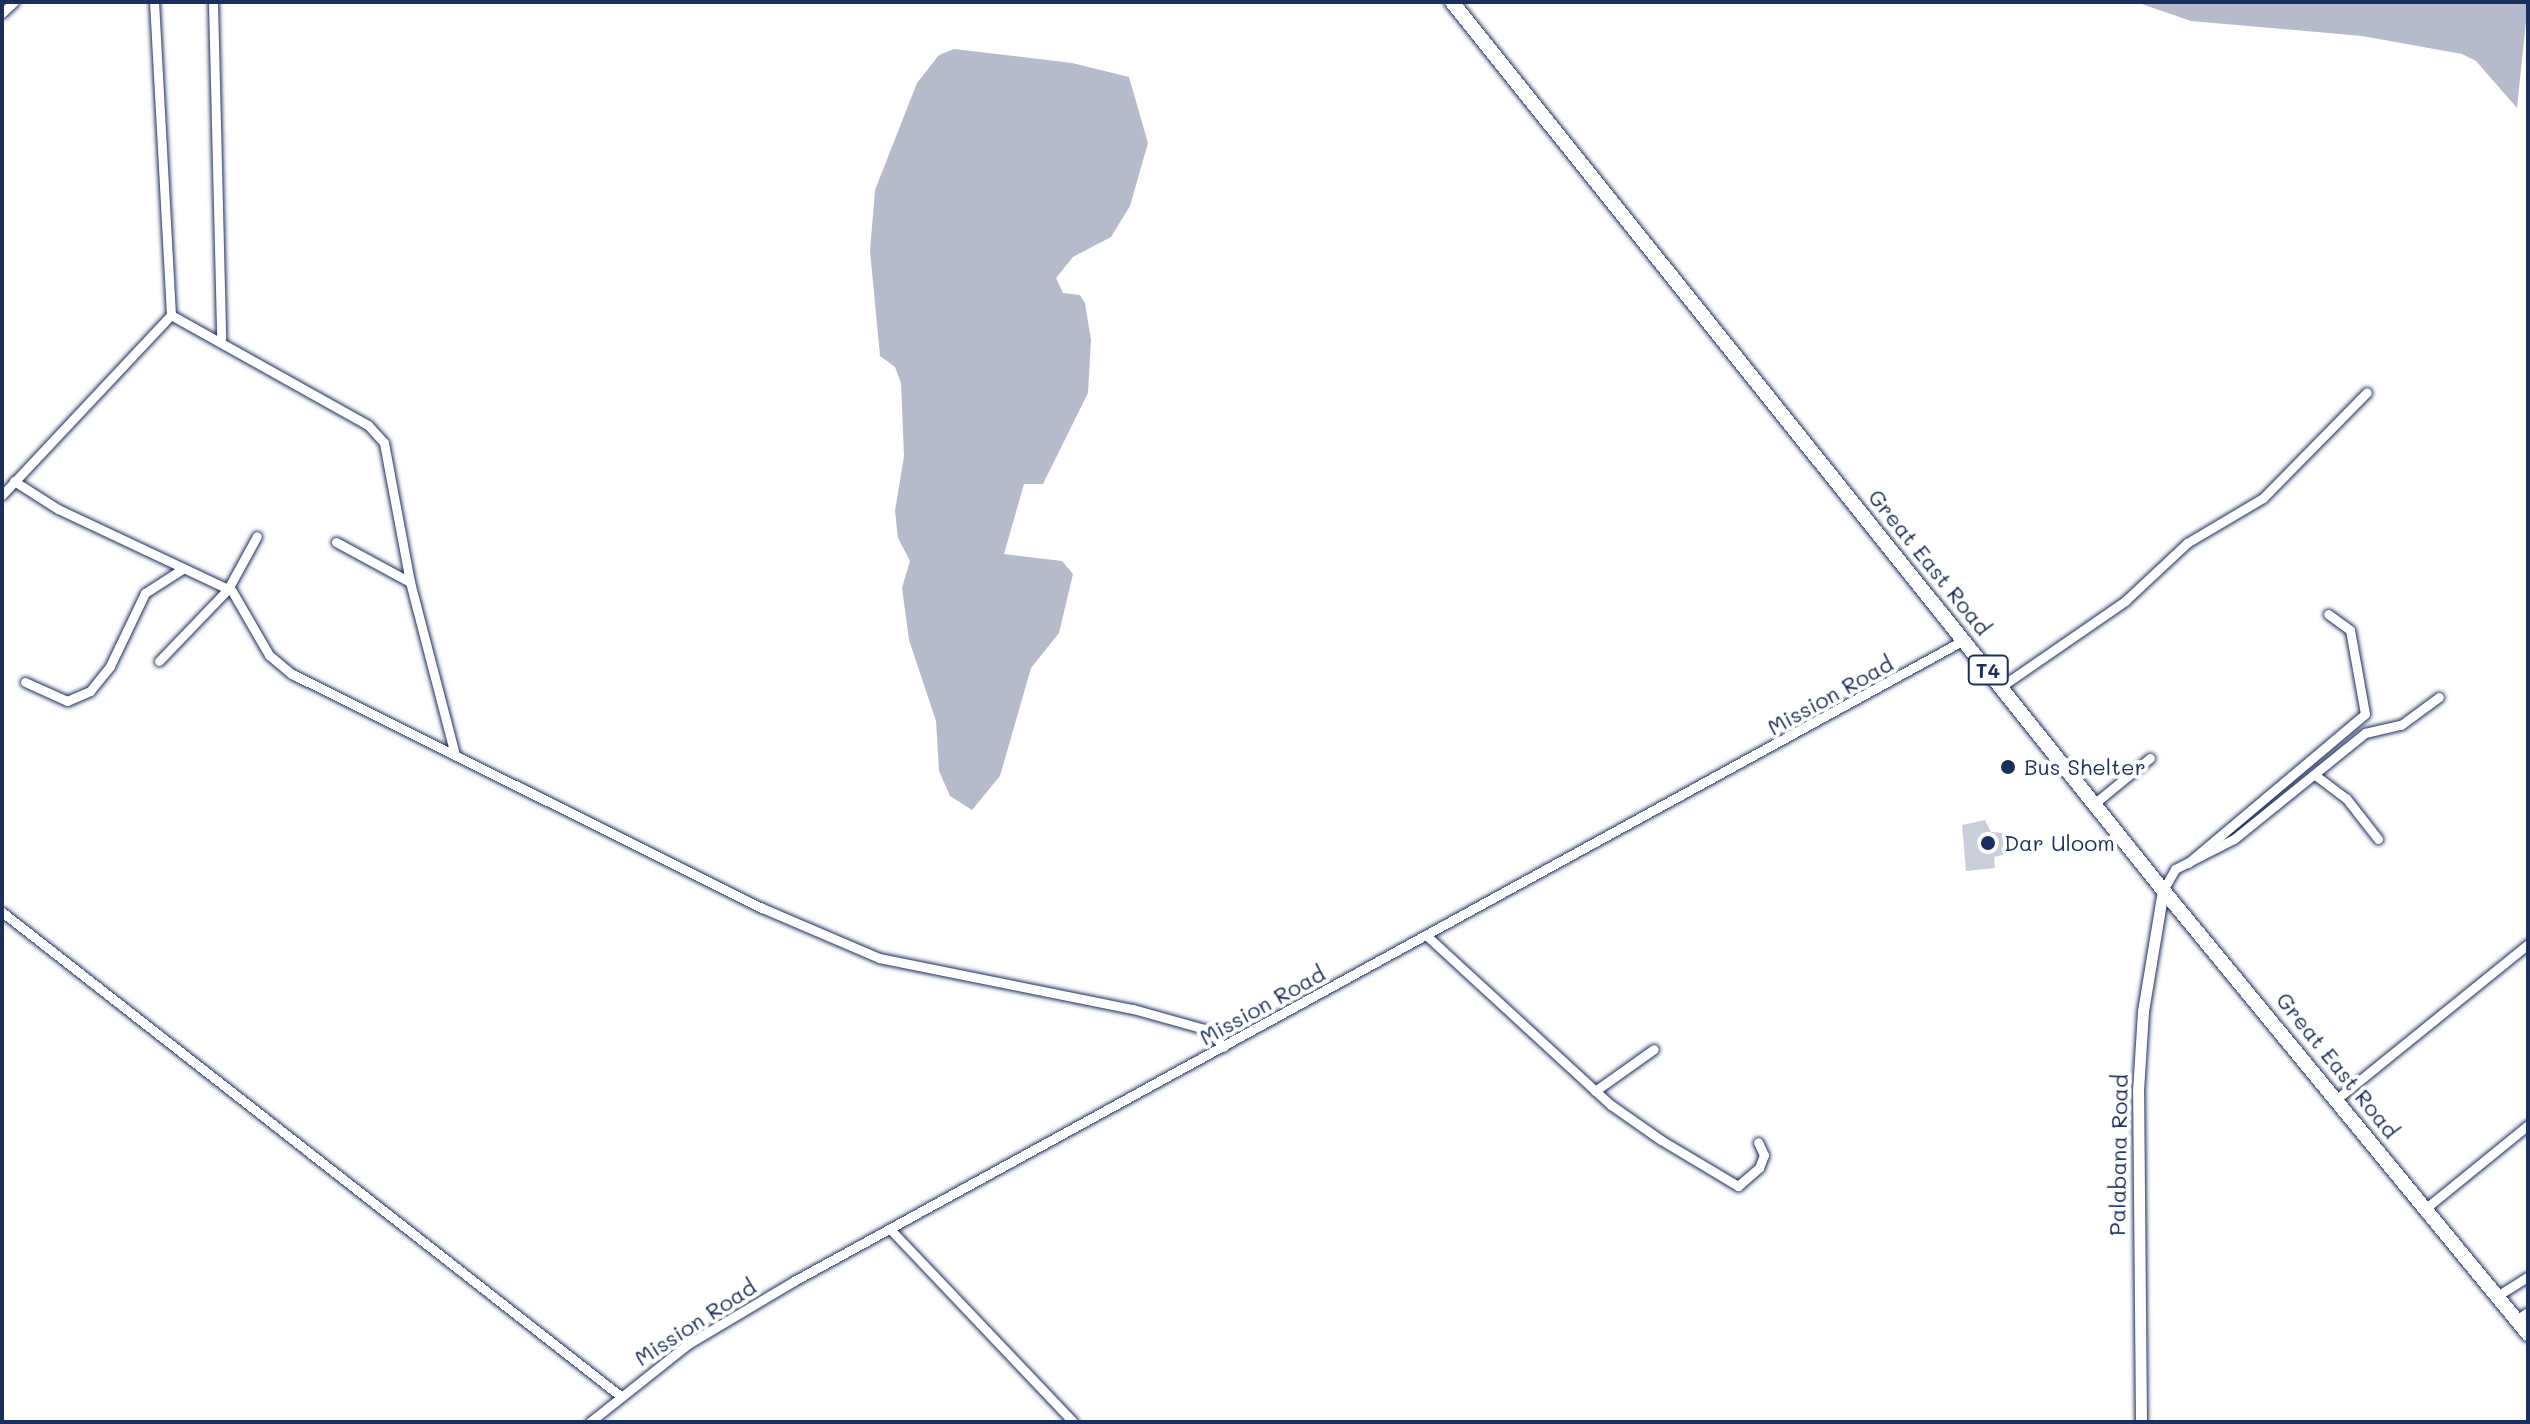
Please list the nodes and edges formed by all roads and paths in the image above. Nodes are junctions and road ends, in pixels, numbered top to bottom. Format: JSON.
{"nodes":[{"id":1,"x":14,"y":2,"type":"edge"},
{"id":2,"x":154,"y":2,"type":"edge"},
{"id":3,"x":213,"y":2,"type":"edge"},
{"id":4,"x":1452,"y":2,"type":"edge"},
{"id":5,"x":2,"y":13,"type":"edge"},
{"id":6,"x":171,"y":315,"type":"junction"},
{"id":7,"x":221,"y":338,"type":"junction"},
{"id":8,"x":2367,"y":392,"type":"dead end"},
{"id":9,"x":14,"y":481,"type":"junction"},
{"id":10,"x":2,"y":495,"type":"edge"},
{"id":11,"x":257,"y":536,"type":"dead end"},
{"id":12,"x":336,"y":542,"type":"dead end"},
{"id":13,"x":184,"y":568,"type":"junction"},
{"id":14,"x":410,"y":582,"type":"junction"},
{"id":15,"x":228,"y":589,"type":"junction"},
{"id":16,"x":2328,"y":614,"type":"dead end"},
{"id":17,"x":1964,"y":640,"type":"junction"},
{"id":18,"x":159,"y":661,"type":"dead end"},
{"id":19,"x":25,"y":682,"type":"dead end"},
{"id":20,"x":2002,"y":686,"type":"junction"},
{"id":21,"x":2439,"y":697,"type":"dead end"},
{"id":22,"x":455,"y":755,"type":"junction"},
{"id":23,"x":2150,"y":758,"type":"dead end"},
{"id":24,"x":2315,"y":775,"type":"junction"},
{"id":25,"x":2095,"y":803,"type":"junction"},
{"id":26,"x":2378,"y":839,"type":"dead end"},
{"id":27,"x":2188,"y":863,"type":"junction"},
{"id":28,"x":2163,"y":890,"type":"junction"},
{"id":29,"x":2,"y":912,"type":"edge"},
{"id":30,"x":1426,"y":935,"type":"junction"},
{"id":31,"x":2528,"y":944,"type":"edge"},
{"id":32,"x":1224,"y":1047,"type":"junction"},
{"id":33,"x":1654,"y":1049,"type":"dead end"},
{"id":34,"x":1595,"y":1091,"type":"junction"},
{"id":35,"x":2338,"y":1098,"type":"junction"},
{"id":36,"x":2528,"y":1125,"type":"edge"},
{"id":37,"x":1758,"y":1142,"type":"dead end"},
{"id":38,"x":2426,"y":1208,"type":"junction"},
{"id":39,"x":890,"y":1229,"type":"junction"},
{"id":40,"x":2528,"y":1277,"type":"edge"},
{"id":41,"x":2497,"y":1296,"type":"junction"},
{"id":42,"x":2522,"y":1316,"type":"edge"},
{"id":43,"x":2528,"y":1334,"type":"edge"},
{"id":44,"x":619,"y":1395,"type":"junction"},
{"id":45,"x":590,"y":1422,"type":"edge"},
{"id":46,"x":1073,"y":1422,"type":"edge"},
{"id":47,"x":2141,"y":1422,"type":"edge"}],
"edges":[{"from":1,"to":5,"type":"street"},
{"from":2,"to":6,"type":"street"},
{"from":3,"to":7,"type":"street"},
{"from":4,"to":17,"type":"highway","name":"Great East Road","number":"T4"},
{"from":6,"to":7,"type":"street"},
{"from":6,"to":9,"type":"street"},
{"from":7,"to":14,"type":"street"},
{"from":8,"to":20,"type":"street"},
{"from":9,"to":10,"type":"street"},
{"from":9,"to":13,"type":"street"},
{"from":11,"to":15,"type":"street"},
{"from":12,"to":14,"type":"street"},
{"from":13,"to":15,"type":"street"},
{"from":13,"to":19,"type":"street"},
{"from":14,"to":22,"type":"street"},
{"from":15,"to":18,"type":"street"},
{"from":15,"to":22,"type":"street"},
{"from":16,"to":27,"type":"street"},
{"from":17,"to":20,"type":"highway","name":"Great East Road","number":"T4"},
{"from":17,"to":30,"type":"street","name":"Mission Road"},
{"from":20,"to":25,"type":"highway","name":"Great East Road","number":"T4"},
{"from":21,"to":24,"type":"street"},
{"from":22,"to":32,"type":"street"},
{"from":23,"to":25,"type":"street"},
{"from":24,"to":26,"type":"street"},
{"from":24,"to":27,"type":"street"},
{"from":25,"to":28,"type":"highway","name":"Great East Road","number":"T4"},
{"from":27,"to":28,"type":"street"},
{"from":28,"to":35,"type":"highway","name":"Great East Road","number":"T4"},
{"from":28,"to":47,"type":"street","name":"Palabana Road"},
{"from":29,"to":44,"type":"street"},
{"from":30,"to":32,"type":"street","name":"Mission Road"},
{"from":30,"to":34,"type":"street"},
{"from":31,"to":35,"type":"street"},
{"from":32,"to":39,"type":"street","name":"Mission Road"},
{"from":33,"to":34,"type":"street"},
{"from":34,"to":37,"type":"street"},
{"from":35,"to":38,"type":"highway","name":"Great East Road","number":"T4"},
{"from":36,"to":38,"type":"street"},
{"from":38,"to":41,"type":"highway","name":"Great East Road","number":"T4"},
{"from":39,"to":44,"type":"street","name":"Mission Road"},
{"from":39,"to":46,"type":"street"},
{"from":40,"to":41,"type":"street"},
{"from":41,"to":42,"type":"highway","name":"Great East Road","number":"T4"},
{"from":42,"to":43,"type":"highway","name":"Great East Road","number":"T4"},
{"from":44,"to":45,"type":"street","name":"Mission Road"}]}
